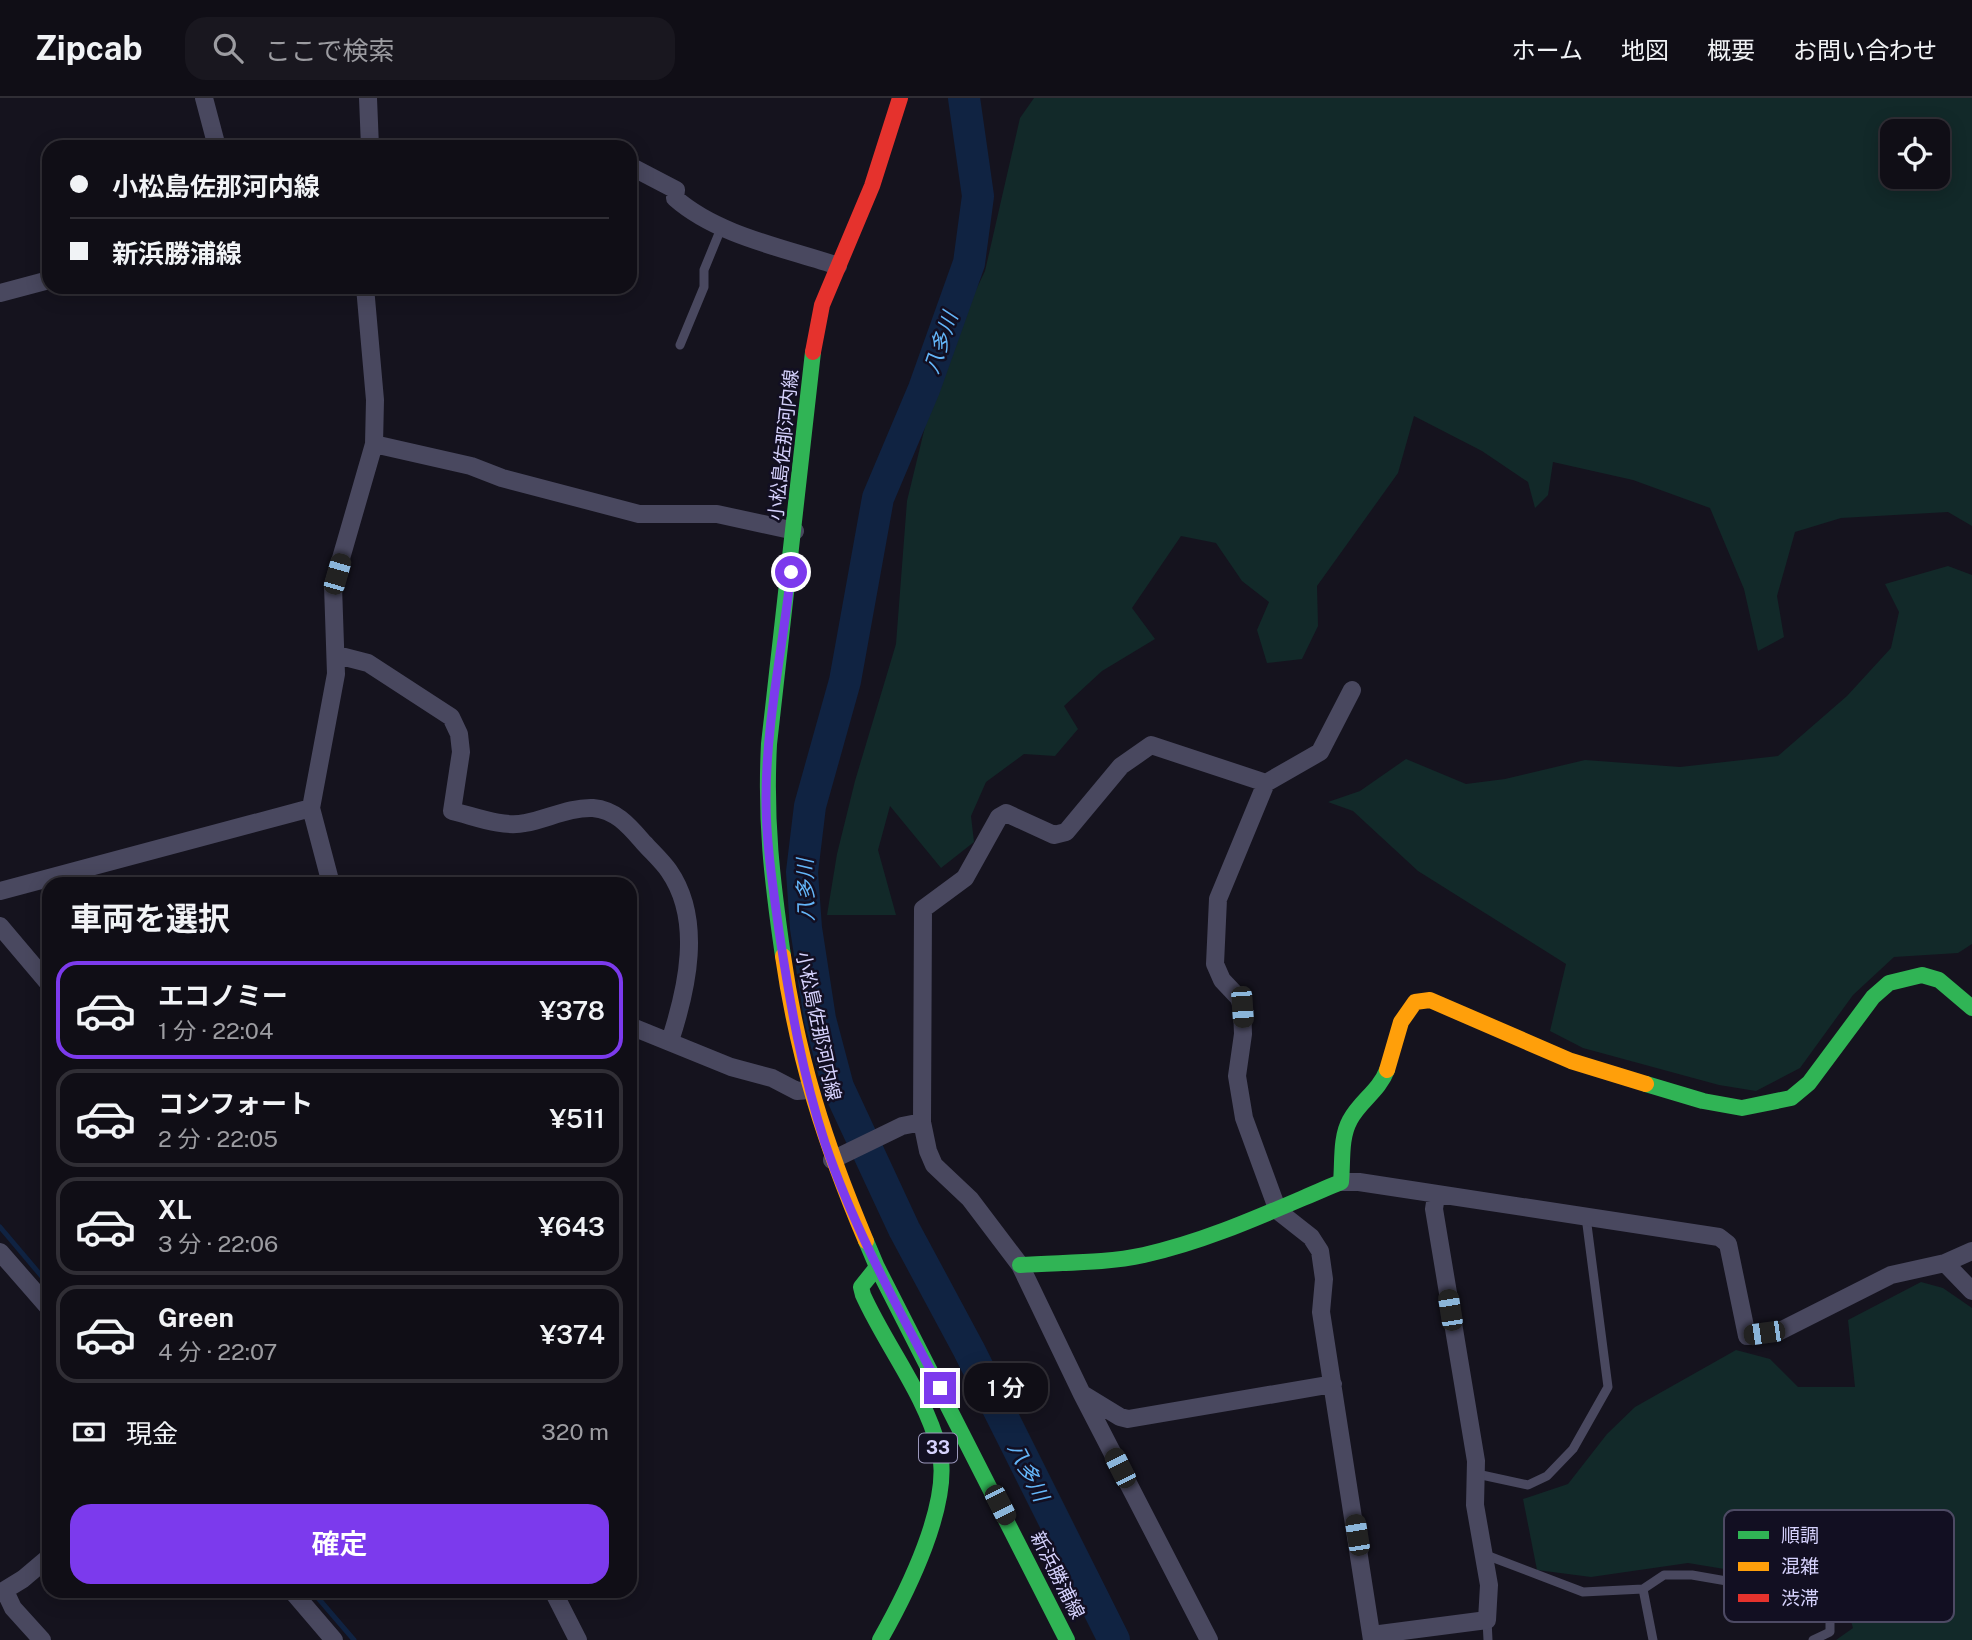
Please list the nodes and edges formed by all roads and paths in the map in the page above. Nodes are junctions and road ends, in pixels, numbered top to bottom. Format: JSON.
{"nodes":[{"id":1,"x":204,"y":98,"type":"edge"},
{"id":2,"x":368,"y":98,"type":"edge"},
{"id":3,"x":900,"y":98,"type":"edge"},
{"id":4,"x":215,"y":140,"type":"edge"},
{"id":5,"x":370,"y":140,"type":"edge"},
{"id":6,"x":637,"y":170,"type":"edge"},
{"id":7,"x":722,"y":226,"type":"junction"},
{"id":8,"x":838,"y":266,"type":"junction"},
{"id":9,"x":42,"y":282,"type":"edge"},
{"id":10,"x":0,"y":293,"type":"edge"},
{"id":11,"x":366,"y":294,"type":"edge"},
{"id":12,"x":680,"y":345,"type":"dead end"},
{"id":13,"x":374,"y":444,"type":"junction"},
{"id":14,"x":796,"y":531,"type":"junction"},
{"id":15,"x":337,"y":655,"type":"junction"},
{"id":16,"x":1352,"y":690,"type":"dead end"},
{"id":17,"x":1266,"y":783,"type":"junction"},
{"id":18,"x":310,"y":808,"type":"junction"},
{"id":19,"x":52,"y":877,"type":"edge"},
{"id":20,"x":329,"y":877,"type":"edge"},
{"id":21,"x":42,"y":880,"type":"edge"},
{"id":22,"x":0,"y":891,"type":"edge"},
{"id":23,"x":0,"y":926,"type":"edge"},
{"id":24,"x":42,"y":976,"type":"edge"},
{"id":25,"x":1972,"y":1008,"type":"edge"},
{"id":26,"x":637,"y":1029,"type":"edge"},
{"id":27,"x":670,"y":1041,"type":"junction"},
{"id":28,"x":809,"y":1090,"type":"junction"},
{"id":29,"x":922,"y":1122,"type":"junction"},
{"id":30,"x":837,"y":1158,"type":"junction"},
{"id":31,"x":1342,"y":1182,"type":"junction"},
{"id":32,"x":1436,"y":1196,"type":"junction"},
{"id":33,"x":1278,"y":1211,"type":"junction"},
{"id":34,"x":1586,"y":1217,"type":"junction"},
{"id":35,"x":1972,"y":1251,"type":"edge"},
{"id":36,"x":0,"y":1252,"type":"edge"},
{"id":37,"x":1945,"y":1263,"type":"junction"},
{"id":38,"x":1020,"y":1265,"type":"junction"},
{"id":39,"x":877,"y":1267,"type":"junction"},
{"id":40,"x":1972,"y":1291,"type":"edge"},
{"id":41,"x":42,"y":1300,"type":"edge"},
{"id":42,"x":1333,"y":1384,"type":"junction"},
{"id":43,"x":1082,"y":1394,"type":"junction"},
{"id":44,"x":1477,"y":1474,"type":"junction"},
{"id":45,"x":1486,"y":1555,"type":"junction"},
{"id":46,"x":42,"y":1563,"type":"edge"},
{"id":47,"x":1724,"y":1581,"type":"edge"},
{"id":48,"x":1643,"y":1589,"type":"junction"},
{"id":49,"x":3,"y":1592,"type":"edge"},
{"id":50,"x":298,"y":1598,"type":"edge"},
{"id":51,"x":557,"y":1598,"type":"edge"},
{"id":52,"x":1488,"y":1620,"type":"junction"},
{"id":53,"x":1830,"y":1622,"type":"edge"},
{"id":54,"x":884,"y":1634,"type":"edge"},
{"id":55,"x":1372,"y":1637,"type":"edge"},
{"id":56,"x":42,"y":1640,"type":"edge"},
{"id":57,"x":334,"y":1640,"type":"edge"},
{"id":58,"x":579,"y":1640,"type":"edge"},
{"id":59,"x":902,"y":1640,"type":"edge"},
{"id":60,"x":1067,"y":1640,"type":"edge"},
{"id":61,"x":1209,"y":1640,"type":"edge"},
{"id":62,"x":1488,"y":1640,"type":"edge"},
{"id":63,"x":1653,"y":1640,"type":"edge"},
{"id":64,"x":1813,"y":1640,"type":"edge"}],
"edges":[{"from":1,"to":4,"type":"street"},
{"from":2,"to":5,"type":"street"},
{"from":3,"to":8,"type":"main road","name":"小松島佐那河内線"},
{"from":6,"to":7,"type":"street"},
{"from":7,"to":8,"type":"street"},
{"from":7,"to":12,"type":"lane"},
{"from":8,"to":14,"type":"main road","name":"小松島佐那河内線"},
{"from":9,"to":10,"type":"street"},
{"from":11,"to":13,"type":"street"},
{"from":13,"to":14,"type":"street"},
{"from":13,"to":15,"type":"street"},
{"from":14,"to":28,"type":"main road","name":"小松島佐那河内線"},
{"from":15,"to":18,"type":"street"},
{"from":15,"to":27,"type":"street"},
{"from":16,"to":17,"type":"street"},
{"from":17,"to":29,"type":"street"},
{"from":17,"to":33,"type":"street"},
{"from":18,"to":19,"type":"street"},
{"from":18,"to":20,"type":"street"},
{"from":21,"to":22,"type":"street"},
{"from":23,"to":24,"type":"street"},
{"from":25,"to":31,"type":"main road"},
{"from":26,"to":27,"type":"street"},
{"from":27,"to":28,"type":"street"},
{"from":28,"to":30,"type":"main road","name":"小松島佐那河内線"},
{"from":29,"to":30,"type":"street"},
{"from":29,"to":38,"type":"street"},
{"from":30,"to":39,"type":"main road","name":"小松島佐那河内線"},
{"from":31,"to":32,"type":"street"},
{"from":31,"to":33,"type":"main road"},
{"from":32,"to":34,"type":"street"},
{"from":32,"to":44,"type":"street"},
{"from":33,"to":38,"type":"main road"},
{"from":33,"to":42,"type":"street"},
{"from":34,"to":37,"type":"street"},
{"from":34,"to":44,"type":"lane"},
{"from":35,"to":37,"type":"street"},
{"from":36,"to":41,"type":"street"},
{"from":37,"to":40,"type":"street"},
{"from":38,"to":43,"type":"street"},
{"from":39,"to":54,"type":"main road","number":"33"},
{"from":39,"to":60,"type":"main road","name":"新浜勝浦線"},
{"from":42,"to":43,"type":"street"},
{"from":42,"to":55,"type":"street"},
{"from":43,"to":61,"type":"street"},
{"from":44,"to":45,"type":"street"},
{"from":45,"to":48,"type":"lane"},
{"from":45,"to":52,"type":"street"},
{"from":46,"to":49,"type":"street"},
{"from":47,"to":48,"type":"lane"},
{"from":48,"to":63,"type":"lane"},
{"from":49,"to":56,"type":"street"},
{"from":50,"to":57,"type":"street"},
{"from":51,"to":58,"type":"street"},
{"from":52,"to":55,"type":"street"},
{"from":52,"to":62,"type":"lane"},
{"from":53,"to":64,"type":"lane"},
{"from":54,"to":59,"type":"street"}]}
